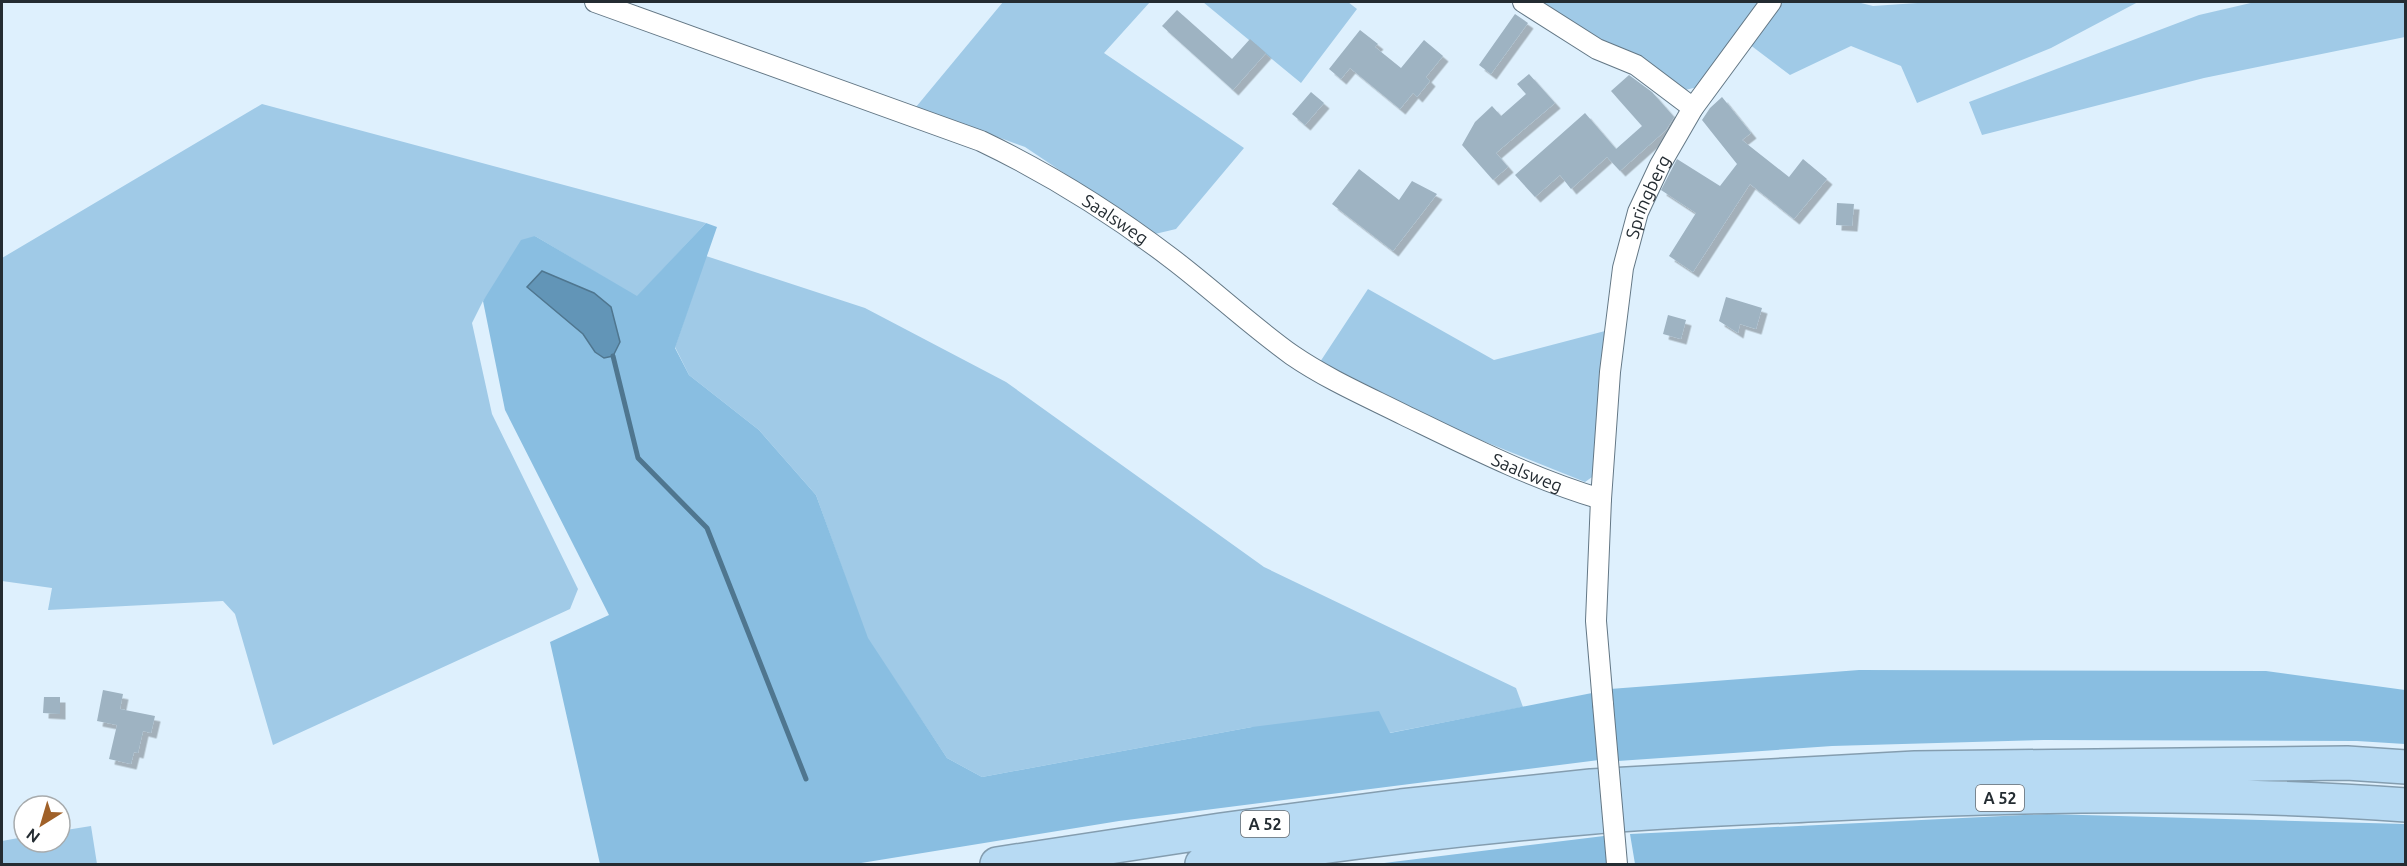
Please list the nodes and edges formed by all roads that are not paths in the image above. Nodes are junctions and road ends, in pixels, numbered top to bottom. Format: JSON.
{"nodes":[{"id":1,"x":595,"y":2,"type":"edge"},
{"id":2,"x":1523,"y":2,"type":"edge"},
{"id":3,"x":1771,"y":2,"type":"edge"},
{"id":4,"x":1694,"y":108,"type":"junction"},
{"id":5,"x":1601,"y":496,"type":"junction"},
{"id":6,"x":2406,"y":767,"type":"edge"},
{"id":7,"x":2406,"y":805,"type":"edge"},
{"id":8,"x":997,"y":864,"type":"edge"},
{"id":9,"x":1202,"y":864,"type":"edge"},
{"id":10,"x":1617,"y":864,"type":"edge"}],
"edges":[{"from":1,"to":5,"type":"street","name":"Saalsweg"},
{"from":2,"to":4,"type":"street"},
{"from":3,"to":4,"type":"street","name":"Springberg"},
{"from":4,"to":5,"type":"street","name":"Springberg"},
{"from":5,"to":10,"type":"street","bridge":true},
{"from":6,"to":8,"type":"highway","number":"A 52"},
{"from":7,"to":9,"type":"highway","number":"A 52"}]}
